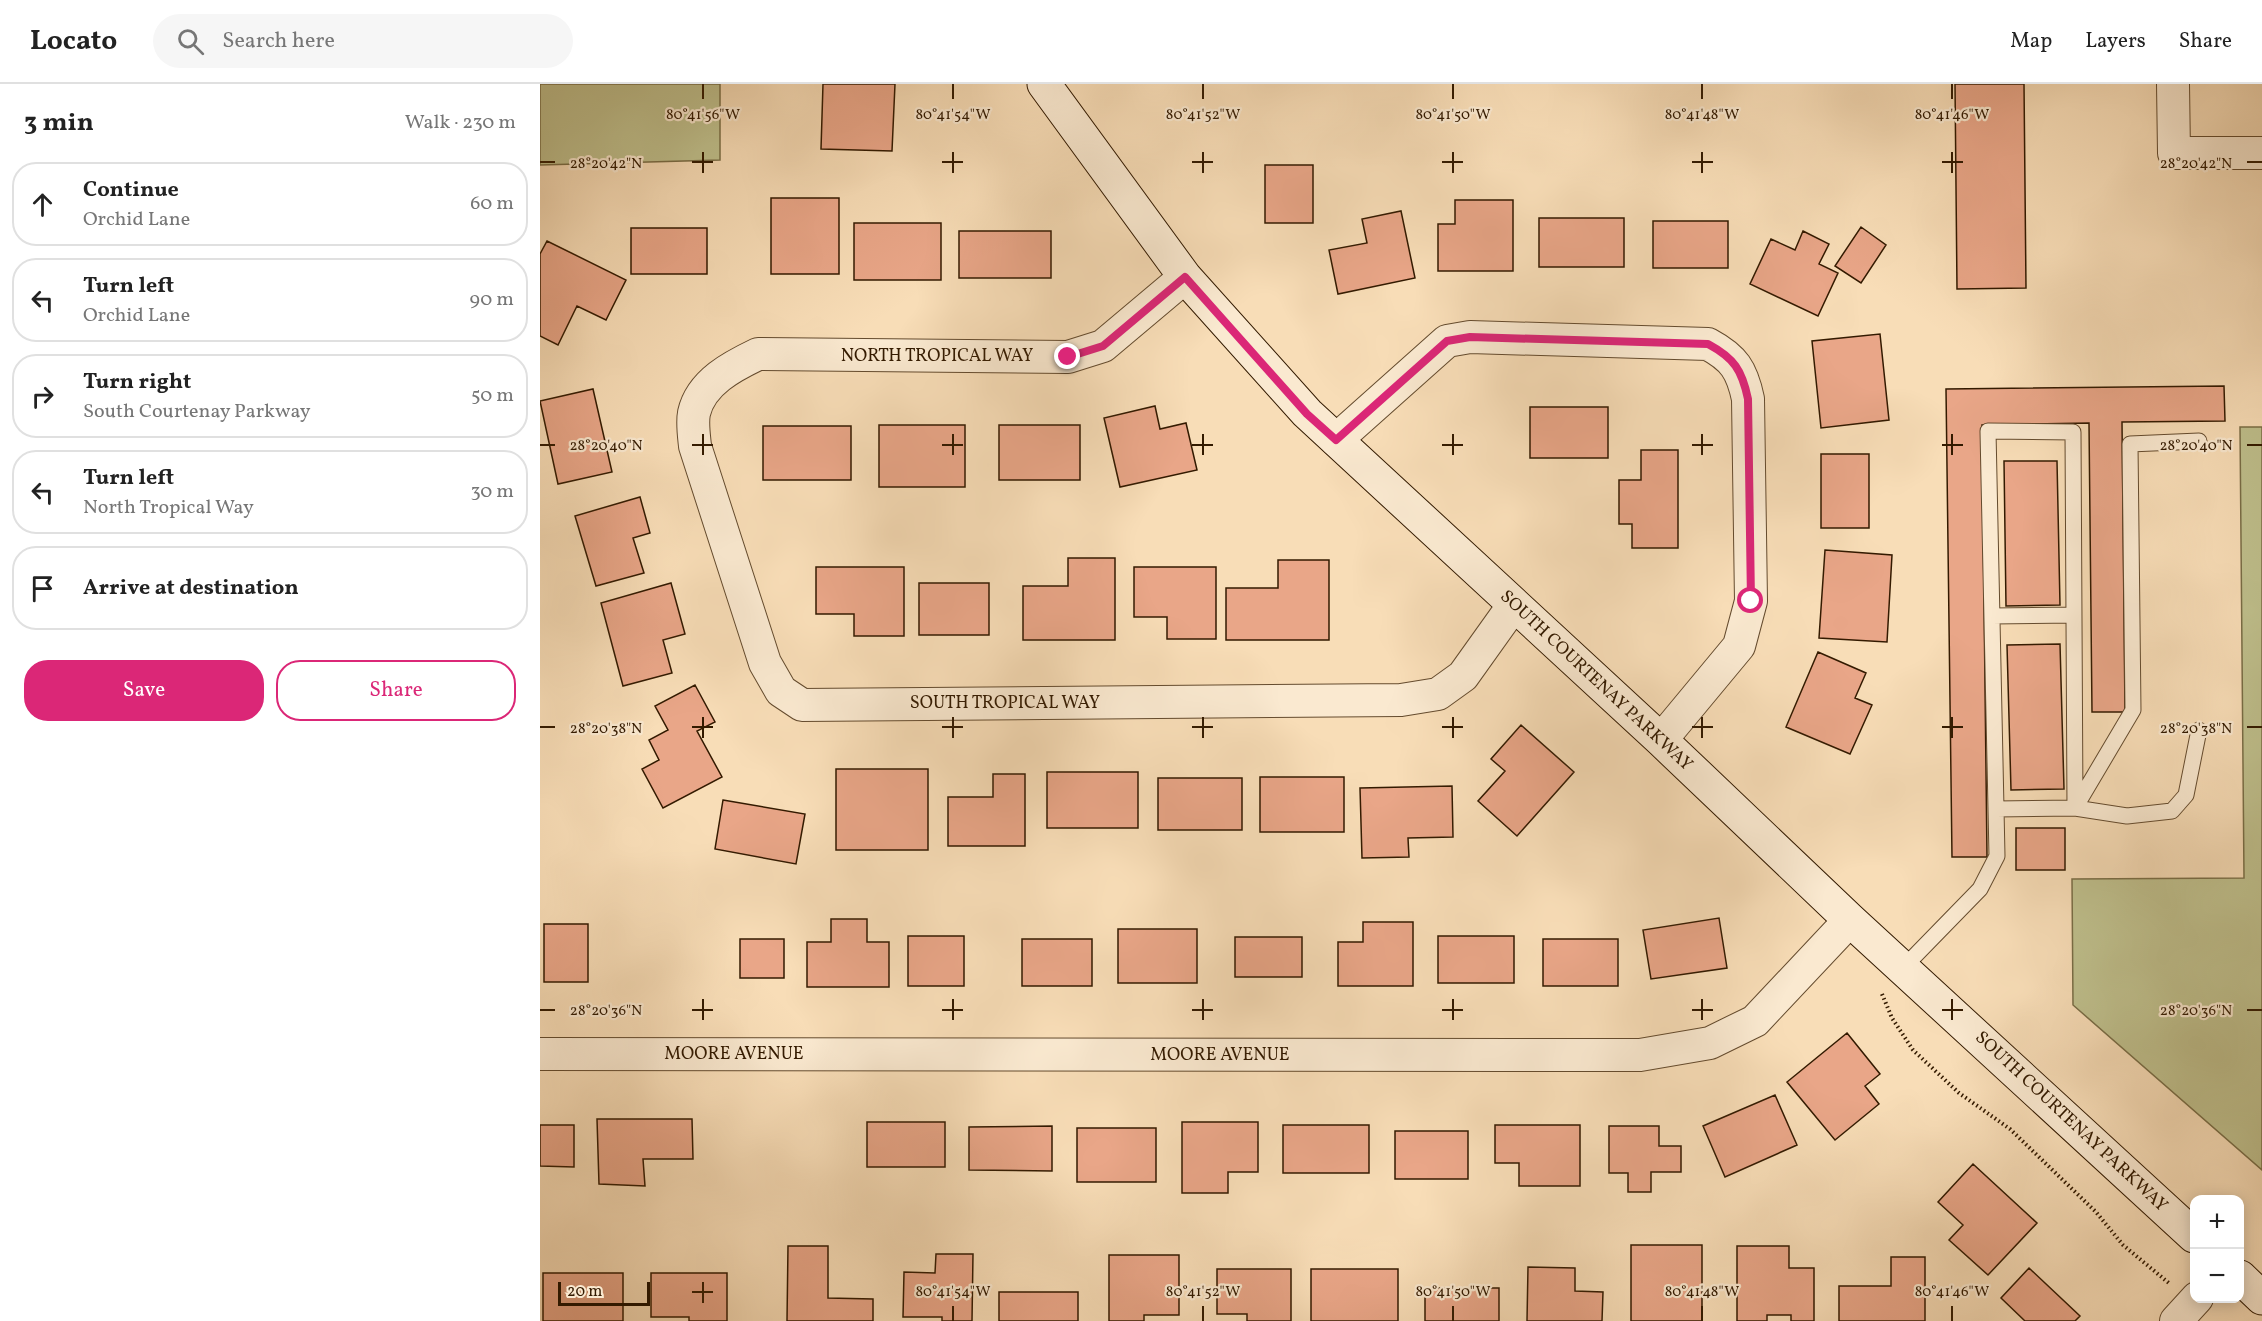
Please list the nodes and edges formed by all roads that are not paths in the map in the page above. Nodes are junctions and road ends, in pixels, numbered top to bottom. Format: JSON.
{"nodes":[{"id":1,"x":1044,"y":84,"type":"edge"},
{"id":2,"x":2173,"y":84,"type":"edge"},
{"id":3,"x":2262,"y":153,"type":"edge"},
{"id":4,"x":1185,"y":277,"type":"junction"},
{"id":5,"x":707,"y":387,"type":"joint"},
{"id":6,"x":1336,"y":440,"type":"junction"},
{"id":7,"x":2199,"y":441,"type":"dead end"},
{"id":8,"x":1513,"y":606,"type":"junction"},
{"id":9,"x":2074,"y":615,"type":"junction"},
{"id":10,"x":1992,"y":616,"type":"junction"},
{"id":11,"x":2199,"y":730,"type":"dead end"},
{"id":12,"x":1661,"y":740,"type":"junction"},
{"id":13,"x":2075,"y":808,"type":"junction"},
{"id":14,"x":1996,"y":809,"type":"junction"},
{"id":15,"x":1850,"y":920,"type":"junction"},
{"id":16,"x":1903,"y":968,"type":"junction"},
{"id":17,"x":540,"y":1054,"type":"edge"},
{"id":18,"x":2190,"y":1232,"type":"edge"},
{"id":19,"x":2244,"y":1281,"type":"edge"},
{"id":20,"x":2262,"y":1298,"type":"edge"},
{"id":21,"x":2193,"y":1303,"type":"edge"},
{"id":22,"x":2176,"y":1321,"type":"edge"}],
"edges":[{"from":1,"to":4,"type":"main road","name":"SOUTH COURTENAY PARKWAY"},
{"from":2,"to":3,"type":"street"},
{"from":4,"to":5,"type":"street","name":"NORTH TROPICAL WAY"},
{"from":4,"to":6,"type":"main road","name":"SOUTH COURTENAY PARKWAY"},
{"from":5,"to":8,"type":"street","name":"SOUTH TROPICAL WAY"},
{"from":6,"to":8,"type":"main road","name":"SOUTH COURTENAY PARKWAY"},
{"from":6,"to":12,"type":"street"},
{"from":7,"to":13,"type":"lane"},
{"from":8,"to":12,"type":"main road","name":"SOUTH COURTENAY PARKWAY"},
{"from":9,"to":10,"type":"lane"},
{"from":9,"to":10,"type":"lane"},
{"from":9,"to":13,"type":"lane"},
{"from":10,"to":14,"type":"lane"},
{"from":11,"to":13,"type":"lane"},
{"from":12,"to":15,"type":"main road","name":"SOUTH COURTENAY PARKWAY"},
{"from":13,"to":14,"type":"lane"},
{"from":14,"to":16,"type":"lane"},
{"from":15,"to":16,"type":"main road","name":"SOUTH COURTENAY PARKWAY"},
{"from":15,"to":17,"type":"street","name":"MOORE AVENUE"},
{"from":16,"to":18,"type":"main road","name":"SOUTH COURTENAY PARKWAY"},
{"from":19,"to":20,"type":"main road"},
{"from":21,"to":22,"type":"street"}]}
